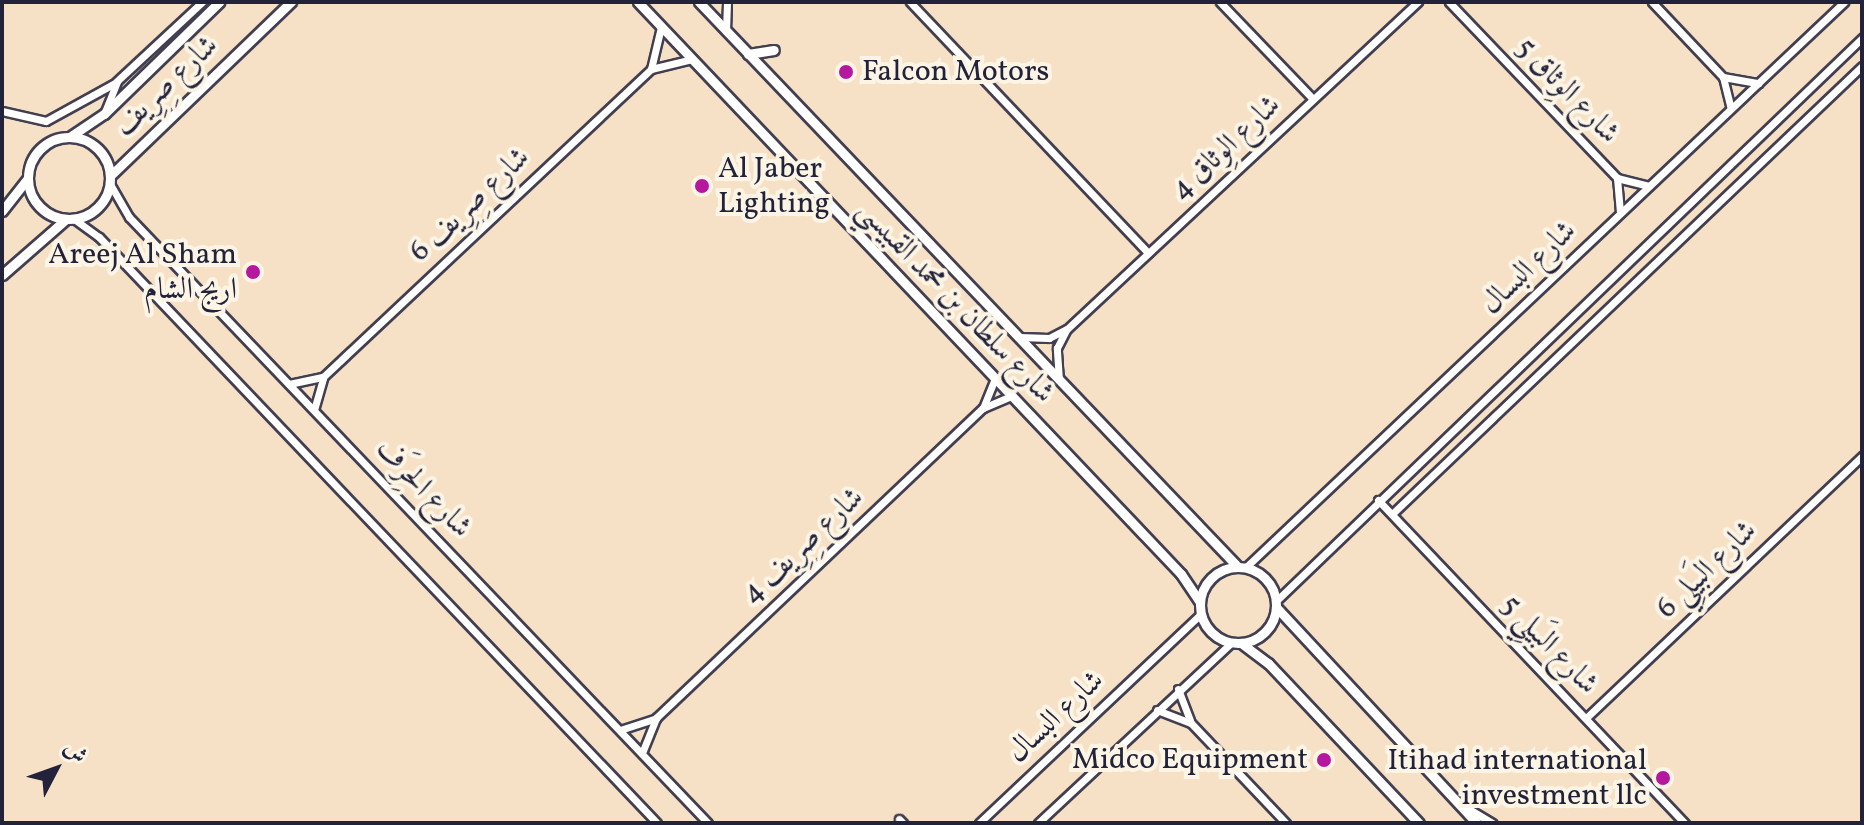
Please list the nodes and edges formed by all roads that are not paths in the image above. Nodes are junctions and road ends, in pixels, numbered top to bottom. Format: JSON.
{"nodes":[{"id":1,"x":202,"y":2,"type":"edge"},
{"id":2,"x":219,"y":2,"type":"edge"},
{"id":3,"x":291,"y":2,"type":"edge"},
{"id":4,"x":638,"y":2,"type":"edge"},
{"id":5,"x":699,"y":2,"type":"edge"},
{"id":6,"x":727,"y":2,"type":"edge"},
{"id":7,"x":910,"y":2,"type":"edge"},
{"id":8,"x":1220,"y":2,"type":"edge"},
{"id":9,"x":1418,"y":2,"type":"edge"},
{"id":10,"x":1449,"y":2,"type":"edge"},
{"id":11,"x":1652,"y":2,"type":"edge"},
{"id":12,"x":1844,"y":2,"type":"edge"},
{"id":13,"x":661,"y":27,"type":"junction"},
{"id":14,"x":726,"y":31,"type":"junction"},
{"id":15,"x":1862,"y":38,"type":"edge"},
{"id":16,"x":774,"y":50,"type":"dead end"},
{"id":17,"x":748,"y":54,"type":"junction"},
{"id":18,"x":692,"y":59,"type":"junction"},
{"id":19,"x":1862,"y":66,"type":"edge"},
{"id":20,"x":651,"y":69,"type":"junction"},
{"id":21,"x":1723,"y":77,"type":"junction"},
{"id":22,"x":117,"y":81,"type":"junction"},
{"id":23,"x":1758,"y":83,"type":"junction"},
{"id":24,"x":1313,"y":99,"type":"junction"},
{"id":25,"x":1731,"y":108,"type":"junction"},
{"id":26,"x":2,"y":111,"type":"edge"},
{"id":27,"x":104,"y":114,"type":"junction"},
{"id":28,"x":70,"y":137,"type":"junction"},
{"id":29,"x":28,"y":178,"type":"junction"},
{"id":30,"x":1617,"y":178,"type":"junction"},
{"id":31,"x":110,"y":180,"type":"junction"},
{"id":32,"x":1649,"y":186,"type":"junction"},
{"id":33,"x":2,"y":211,"type":"edge"},
{"id":34,"x":1620,"y":213,"type":"junction"},
{"id":35,"x":70,"y":219,"type":"junction"},
{"id":36,"x":1148,"y":253,"type":"junction"},
{"id":37,"x":2,"y":275,"type":"edge"},
{"id":38,"x":1067,"y":329,"type":"junction"},
{"id":39,"x":1017,"y":337,"type":"junction"},
{"id":40,"x":323,"y":377,"type":"junction"},
{"id":41,"x":995,"y":379,"type":"junction"},
{"id":42,"x":1059,"y":381,"type":"junction"},
{"id":43,"x":289,"y":384,"type":"junction"},
{"id":44,"x":1011,"y":396,"type":"junction"},
{"id":45,"x":983,"y":408,"type":"junction"},
{"id":46,"x":314,"y":410,"type":"junction"},
{"id":47,"x":1862,"y":456,"type":"edge"},
{"id":48,"x":1378,"y":500,"type":"junction"},
{"id":49,"x":1392,"y":514,"type":"junction"},
{"id":50,"x":1242,"y":567,"type":"junction"},
{"id":51,"x":1200,"y":602,"type":"junction"},
{"id":52,"x":1276,"y":604,"type":"junction"},
{"id":53,"x":1201,"y":614,"type":"junction"},
{"id":54,"x":1236,"y":642,"type":"junction"},
{"id":55,"x":1178,"y":689,"type":"junction"},
{"id":56,"x":1157,"y":710,"type":"junction"},
{"id":57,"x":656,"y":718,"type":"junction"},
{"id":58,"x":1586,"y":718,"type":"junction"},
{"id":59,"x":1191,"y":723,"type":"junction"},
{"id":60,"x":620,"y":730,"type":"junction"},
{"id":61,"x":642,"y":753,"type":"junction"},
{"id":62,"x":1455,"y":801,"type":"junction"},
{"id":63,"x":657,"y":823,"type":"edge"},
{"id":64,"x":708,"y":823,"type":"edge"},
{"id":65,"x":979,"y":823,"type":"edge"},
{"id":66,"x":1038,"y":823,"type":"edge"},
{"id":67,"x":1286,"y":823,"type":"edge"},
{"id":68,"x":1419,"y":823,"type":"edge"},
{"id":69,"x":1477,"y":823,"type":"edge"},
{"id":70,"x":1492,"y":823,"type":"edge"},
{"id":71,"x":1685,"y":823,"type":"edge"}],
"edges":[{"from":1,"to":22,"type":"street"},
{"from":2,"to":27,"type":"main road","name":"شارع صِرِيف"},
{"from":3,"to":31,"type":"main road","name":"شارع صِرِيف"},
{"from":4,"to":13,"type":"main road","name":"شارع سلطان بن محمد القبيسي"},
{"from":5,"to":14,"type":"main road","name":"شارع سلطان بن محمد القبيسي"},
{"from":6,"to":14,"type":"street"},
{"from":7,"to":36,"type":"street"},
{"from":8,"to":24,"type":"street"},
{"from":9,"to":24,"type":"street","name":"شارع الوِثاق 4"},
{"from":10,"to":30,"type":"street","name":"شارع الوِثاق 5"},
{"from":11,"to":21,"type":"street"},
{"from":12,"to":23,"type":"street","name":"شارع البسال"},
{"from":13,"to":18,"type":"main road","name":"شارع سلطان بن محمد القبيسي"},
{"from":13,"to":20,"type":"street"},
{"from":14,"to":17,"type":"main road","name":"شارع سلطان بن محمد القبيسي"},
{"from":15,"to":48,"type":"street"},
{"from":16,"to":17,"type":"main road"},
{"from":17,"to":39,"type":"main road","name":"شارع سلطان بن محمد القبيسي"},
{"from":18,"to":20,"type":"street","name":"شارع صِرِيف 6"},
{"from":18,"to":41,"type":"main road","name":"شارع سلطان بن محمد القبيسي"},
{"from":19,"to":49,"type":"street"},
{"from":20,"to":40,"type":"street","name":"شارع صِرِيف 6"},
{"from":21,"to":23,"type":"street"},
{"from":21,"to":25,"type":"street"},
{"from":22,"to":26,"type":"street"},
{"from":22,"to":27,"type":"street"},
{"from":23,"to":25,"type":"street","name":"شارع البسال"},
{"from":24,"to":36,"type":"street","name":"شارع الوِثاق 4"},
{"from":25,"to":32,"type":"street","name":"شارع البسال"},
{"from":27,"to":28,"type":"main road","name":"شارع صِرِيف"},
{"from":28,"to":29,"type":"main road"},
{"from":28,"to":31,"type":"main road"},
{"from":29,"to":33,"type":"main road"},
{"from":29,"to":35,"type":"main road"},
{"from":30,"to":32,"type":"street","name":"شارع الوِثاق 5"},
{"from":30,"to":34,"type":"street","name":"شارع الوِثاق 5"},
{"from":31,"to":35,"type":"main road"},
{"from":31,"to":43,"type":"street","name":"شارع الحِرَف"},
{"from":32,"to":34,"type":"street","name":"شارع البسال"},
{"from":34,"to":50,"type":"street","name":"شارع البسال"},
{"from":35,"to":37,"type":"main road"},
{"from":35,"to":63,"type":"street","name":"شارع الحِرَف"},
{"from":36,"to":38,"type":"street","name":"شارع الوِثاق 4"},
{"from":38,"to":39,"type":"street"},
{"from":38,"to":42,"type":"street"},
{"from":39,"to":42,"type":"main road","name":"شارع سلطان بن محمد القبيسي"},
{"from":40,"to":43,"type":"street"},
{"from":40,"to":46,"type":"street"},
{"from":41,"to":44,"type":"main road","name":"شارع سلطان بن محمد القبيسي"},
{"from":41,"to":45,"type":"street","name":"شارع صِرِيف 4"},
{"from":42,"to":50,"type":"main road","name":"شارع سلطان بن محمد القبيسي"},
{"from":43,"to":46,"type":"street","name":"شارع الحِرَف"},
{"from":44,"to":45,"type":"street","name":"شارع صِرِيف 4"},
{"from":44,"to":51,"type":"main road","name":"شارع سلطان بن محمد القبيسي"},
{"from":45,"to":57,"type":"street","name":"شارع صِرِيف 4"},
{"from":46,"to":60,"type":"street","name":"شارع الحِرَف"},
{"from":47,"to":58,"type":"street","name":"شارع البَيلِي 6"},
{"from":48,"to":49,"type":"street","name":"شارع البَيلِي 5"},
{"from":48,"to":52,"type":"street"},
{"from":49,"to":58,"type":"street","name":"شارع البَيلِي 5"},
{"from":50,"to":51,"type":"main road"},
{"from":50,"to":52,"type":"main road"},
{"from":51,"to":53,"type":"main road"},
{"from":52,"to":54,"type":"main road"},
{"from":52,"to":62,"type":"main road"},
{"from":53,"to":54,"type":"main road"},
{"from":53,"to":65,"type":"street","name":"شارع البسال"},
{"from":54,"to":55,"type":"street"},
{"from":54,"to":68,"type":"main road"},
{"from":55,"to":56,"type":"street"},
{"from":55,"to":59,"type":"street"},
{"from":56,"to":59,"type":"street"},
{"from":56,"to":66,"type":"street"},
{"from":57,"to":60,"type":"street","name":"شارع صِرِيف 4"},
{"from":57,"to":61,"type":"street","name":"شارع صِرِيف 4"},
{"from":58,"to":71,"type":"street","name":"شارع البَيلِي 5"},
{"from":59,"to":67,"type":"street"},
{"from":60,"to":61,"type":"street","name":"شارع الحِرَف"},
{"from":61,"to":64,"type":"street","name":"شارع الحِرَف"},
{"from":62,"to":69,"type":"main road"},
{"from":62,"to":70,"type":"street"}]}
